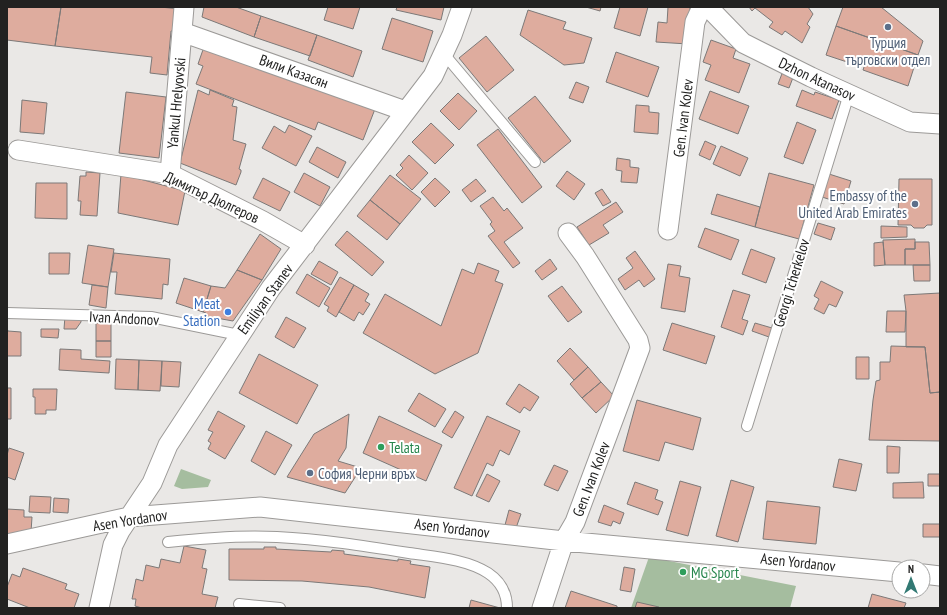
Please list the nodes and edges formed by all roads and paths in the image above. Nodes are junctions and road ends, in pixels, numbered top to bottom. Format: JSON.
{"nodes":[{"id":1,"x":184,"y":7,"type":"edge"},
{"id":2,"x":462,"y":7,"type":"edge"},
{"id":3,"x":702,"y":7,"type":"edge"},
{"id":4,"x":708,"y":7,"type":"edge"},
{"id":5,"x":182,"y":32,"type":"junction"},
{"id":6,"x":444,"y":54,"type":"junction"},
{"id":7,"x":848,"y":94,"type":"junction"},
{"id":8,"x":406,"y":111,"type":"junction"},
{"id":9,"x":940,"y":124,"type":"edge"},
{"id":10,"x":18,"y":150,"type":"dead end"},
{"id":11,"x":535,"y":162,"type":"dead end"},
{"id":12,"x":170,"y":174,"type":"junction"},
{"id":13,"x":668,"y":230,"type":"dead end"},
{"id":14,"x":568,"y":233,"type":"dead end"},
{"id":15,"x":305,"y":245,"type":"junction"},
{"id":16,"x":7,"y":314,"type":"edge"},
{"id":17,"x":239,"y":335,"type":"junction"},
{"id":18,"x":747,"y":426,"type":"dead end"},
{"id":19,"x":129,"y":517,"type":"junction"},
{"id":20,"x":564,"y":541,"type":"junction"},
{"id":21,"x":168,"y":542,"type":"dead end"},
{"id":22,"x":7,"y":544,"type":"edge"},
{"id":23,"x":891,"y":571,"type":"edge"},
{"id":24,"x":240,"y":604,"type":"dead end"},
{"id":25,"x":99,"y":608,"type":"edge"},
{"id":26,"x":280,"y":608,"type":"edge"},
{"id":27,"x":507,"y":608,"type":"edge"},
{"id":28,"x":542,"y":608,"type":"edge"}],
"edges":[{"from":1,"to":5,"type":"street","name":"Yankul Hrelyovski"},
{"from":2,"to":6,"type":"street","name":"Emiliyan Stanev"},
{"from":3,"to":13,"type":"street","name":"Gen. Ivan Kolev"},
{"from":4,"to":7,"type":"street","name":"Dzhon Atanasov"},
{"from":5,"to":8,"type":"street","name":"Вили Казасян"},
{"from":5,"to":12,"type":"street","name":"Yankul Hrelyovski"},
{"from":6,"to":8,"type":"street","name":"Emiliyan Stanev"},
{"from":6,"to":11,"type":"lane"},
{"from":7,"to":9,"type":"street","name":"Dzhon Atanasov"},
{"from":7,"to":18,"type":"lane","name":"Georgi Tcherkelov"},
{"from":8,"to":15,"type":"street","name":"Emiliyan Stanev"},
{"from":10,"to":12,"type":"street","name":"Димитър Дюлгеров"},
{"from":12,"to":15,"type":"street","name":"Димитър Дюлгеров"},
{"from":14,"to":20,"type":"street","name":"Gen. Ivan Kolev"},
{"from":15,"to":17,"type":"street","name":"Emiliyan Stanev"},
{"from":16,"to":17,"type":"lane","name":"Ivan Andonov"},
{"from":17,"to":19,"type":"street","name":"Emiliyan Stanev"},
{"from":19,"to":20,"type":"street","name":"Asen Yordanov"},
{"from":19,"to":22,"type":"street","name":"Asen Yordanov"},
{"from":19,"to":25,"type":"street","name":"Emiliyan Stanev"},
{"from":20,"to":23,"type":"street","name":"Asen Yordanov"},
{"from":20,"to":28,"type":"street","name":"Gen. Ivan Kolev"},
{"from":21,"to":27,"type":"lane"},
{"from":24,"to":26,"type":"lane"}]}
